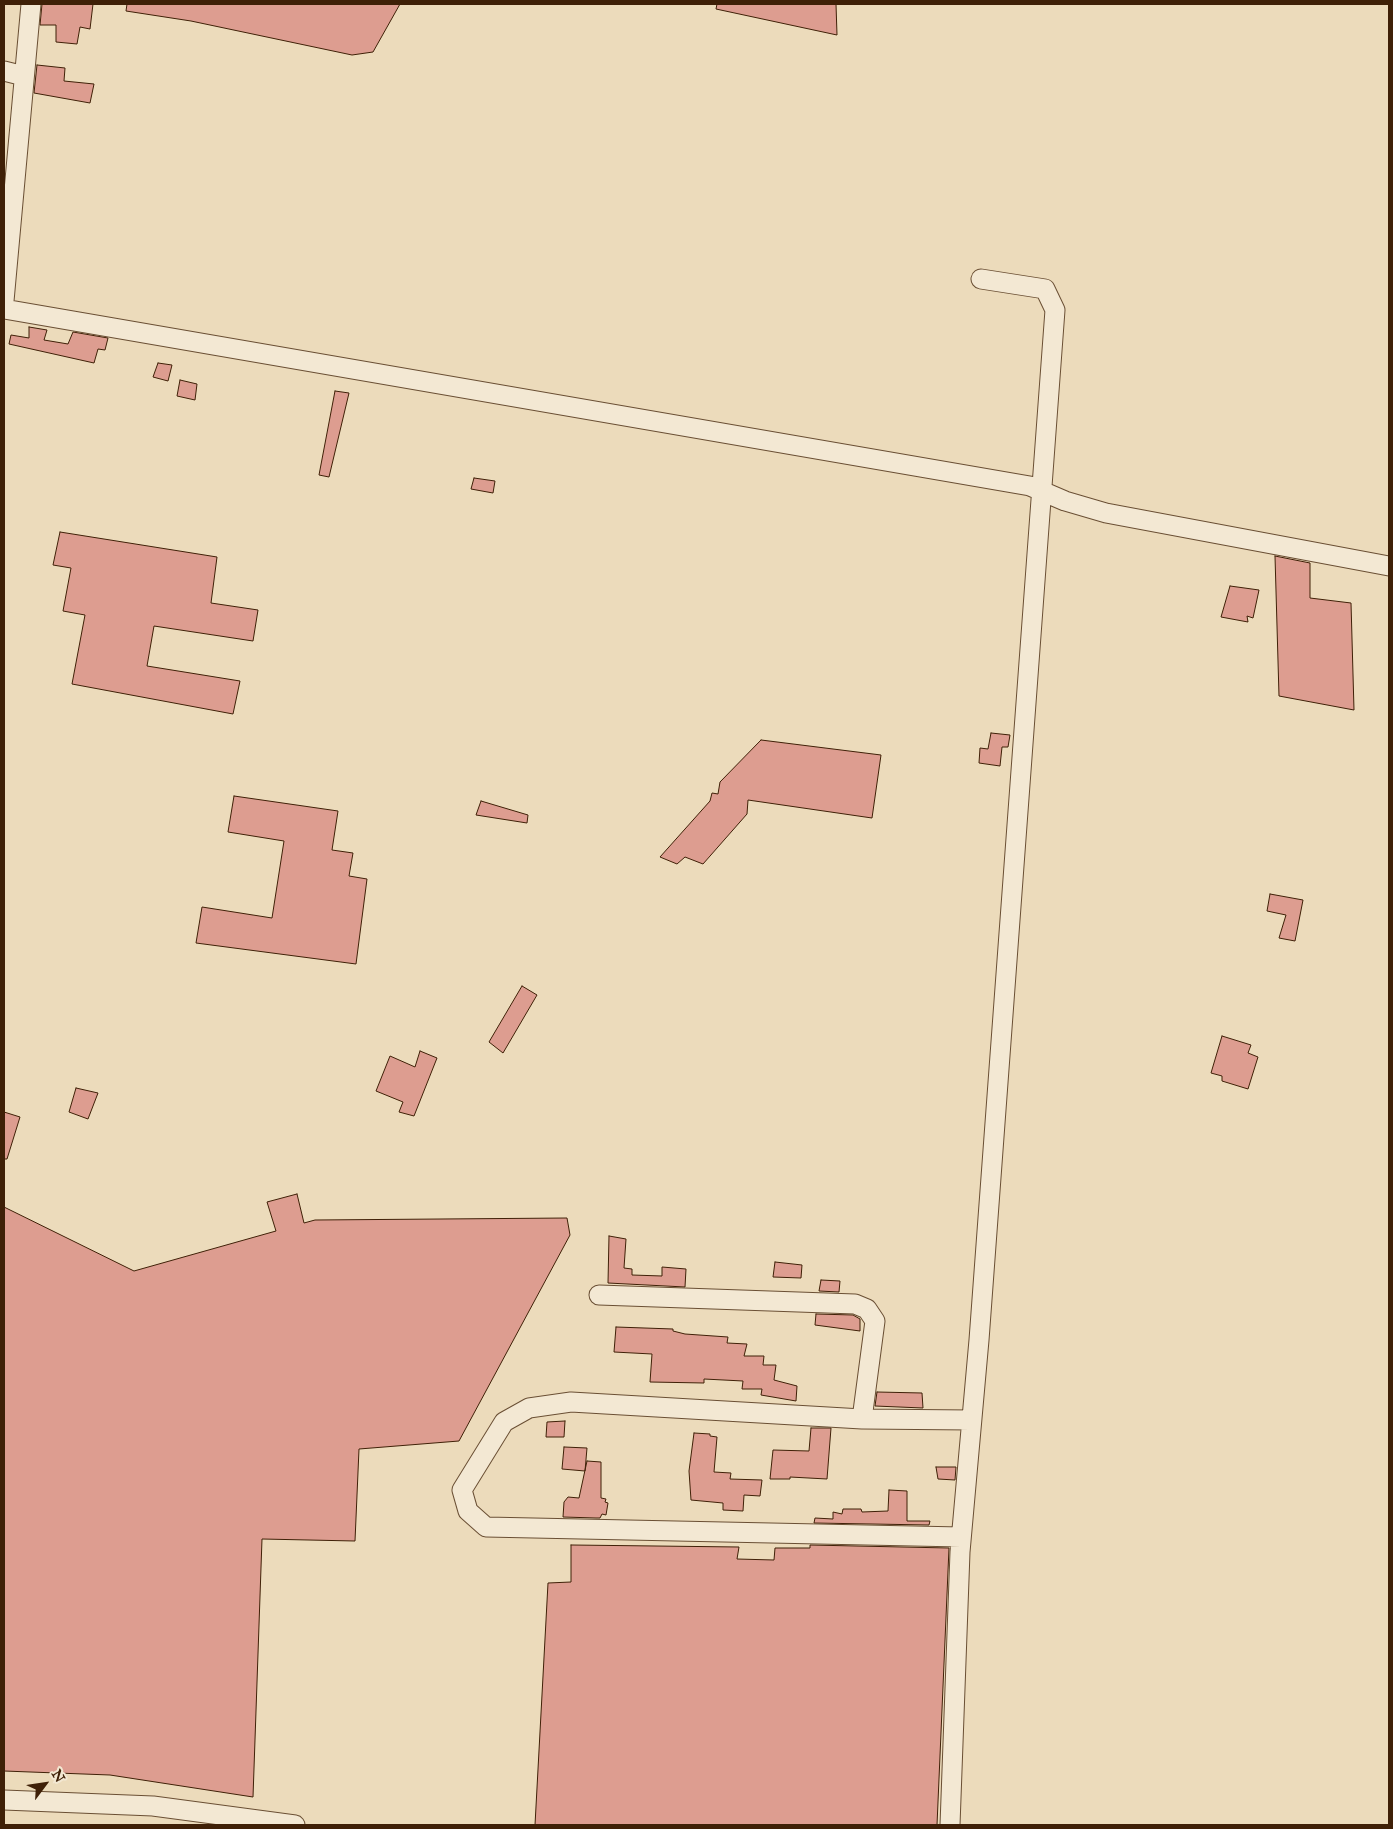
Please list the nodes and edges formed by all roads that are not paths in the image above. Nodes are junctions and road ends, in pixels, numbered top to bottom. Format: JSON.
{"nodes":[{"id":1,"x":31,"y":4,"type":"edge"},
{"id":2,"x":4,"y":71,"type":"edge"},
{"id":3,"x":24,"y":76,"type":"junction"},
{"id":4,"x":981,"y":279,"type":"dead end"},
{"id":5,"x":4,"y":301,"type":"edge"},
{"id":6,"x":4,"y":309,"type":"edge"},
{"id":7,"x":1041,"y":490,"type":"junction"},
{"id":8,"x":1389,"y":566,"type":"edge"},
{"id":9,"x":599,"y":1295,"type":"dead end"},
{"id":10,"x":862,"y":1419,"type":"junction"},
{"id":11,"x":972,"y":1420,"type":"junction"},
{"id":12,"x":961,"y":1537,"type":"junction"},
{"id":13,"x":4,"y":1800,"type":"edge"},
{"id":14,"x":295,"y":1825,"type":"edge"},
{"id":15,"x":950,"y":1825,"type":"edge"}],
"edges":[{"from":1,"to":3,"type":"street"},
{"from":2,"to":3,"type":"street"},
{"from":3,"to":5,"type":"street"},
{"from":4,"to":7,"type":"street"},
{"from":6,"to":7,"type":"street"},
{"from":7,"to":8,"type":"street"},
{"from":7,"to":11,"type":"street"},
{"from":9,"to":10,"type":"street"},
{"from":10,"to":11,"type":"street"},
{"from":10,"to":12,"type":"street"},
{"from":11,"to":12,"type":"street"},
{"from":12,"to":15,"type":"street"},
{"from":13,"to":14,"type":"street"}]}
